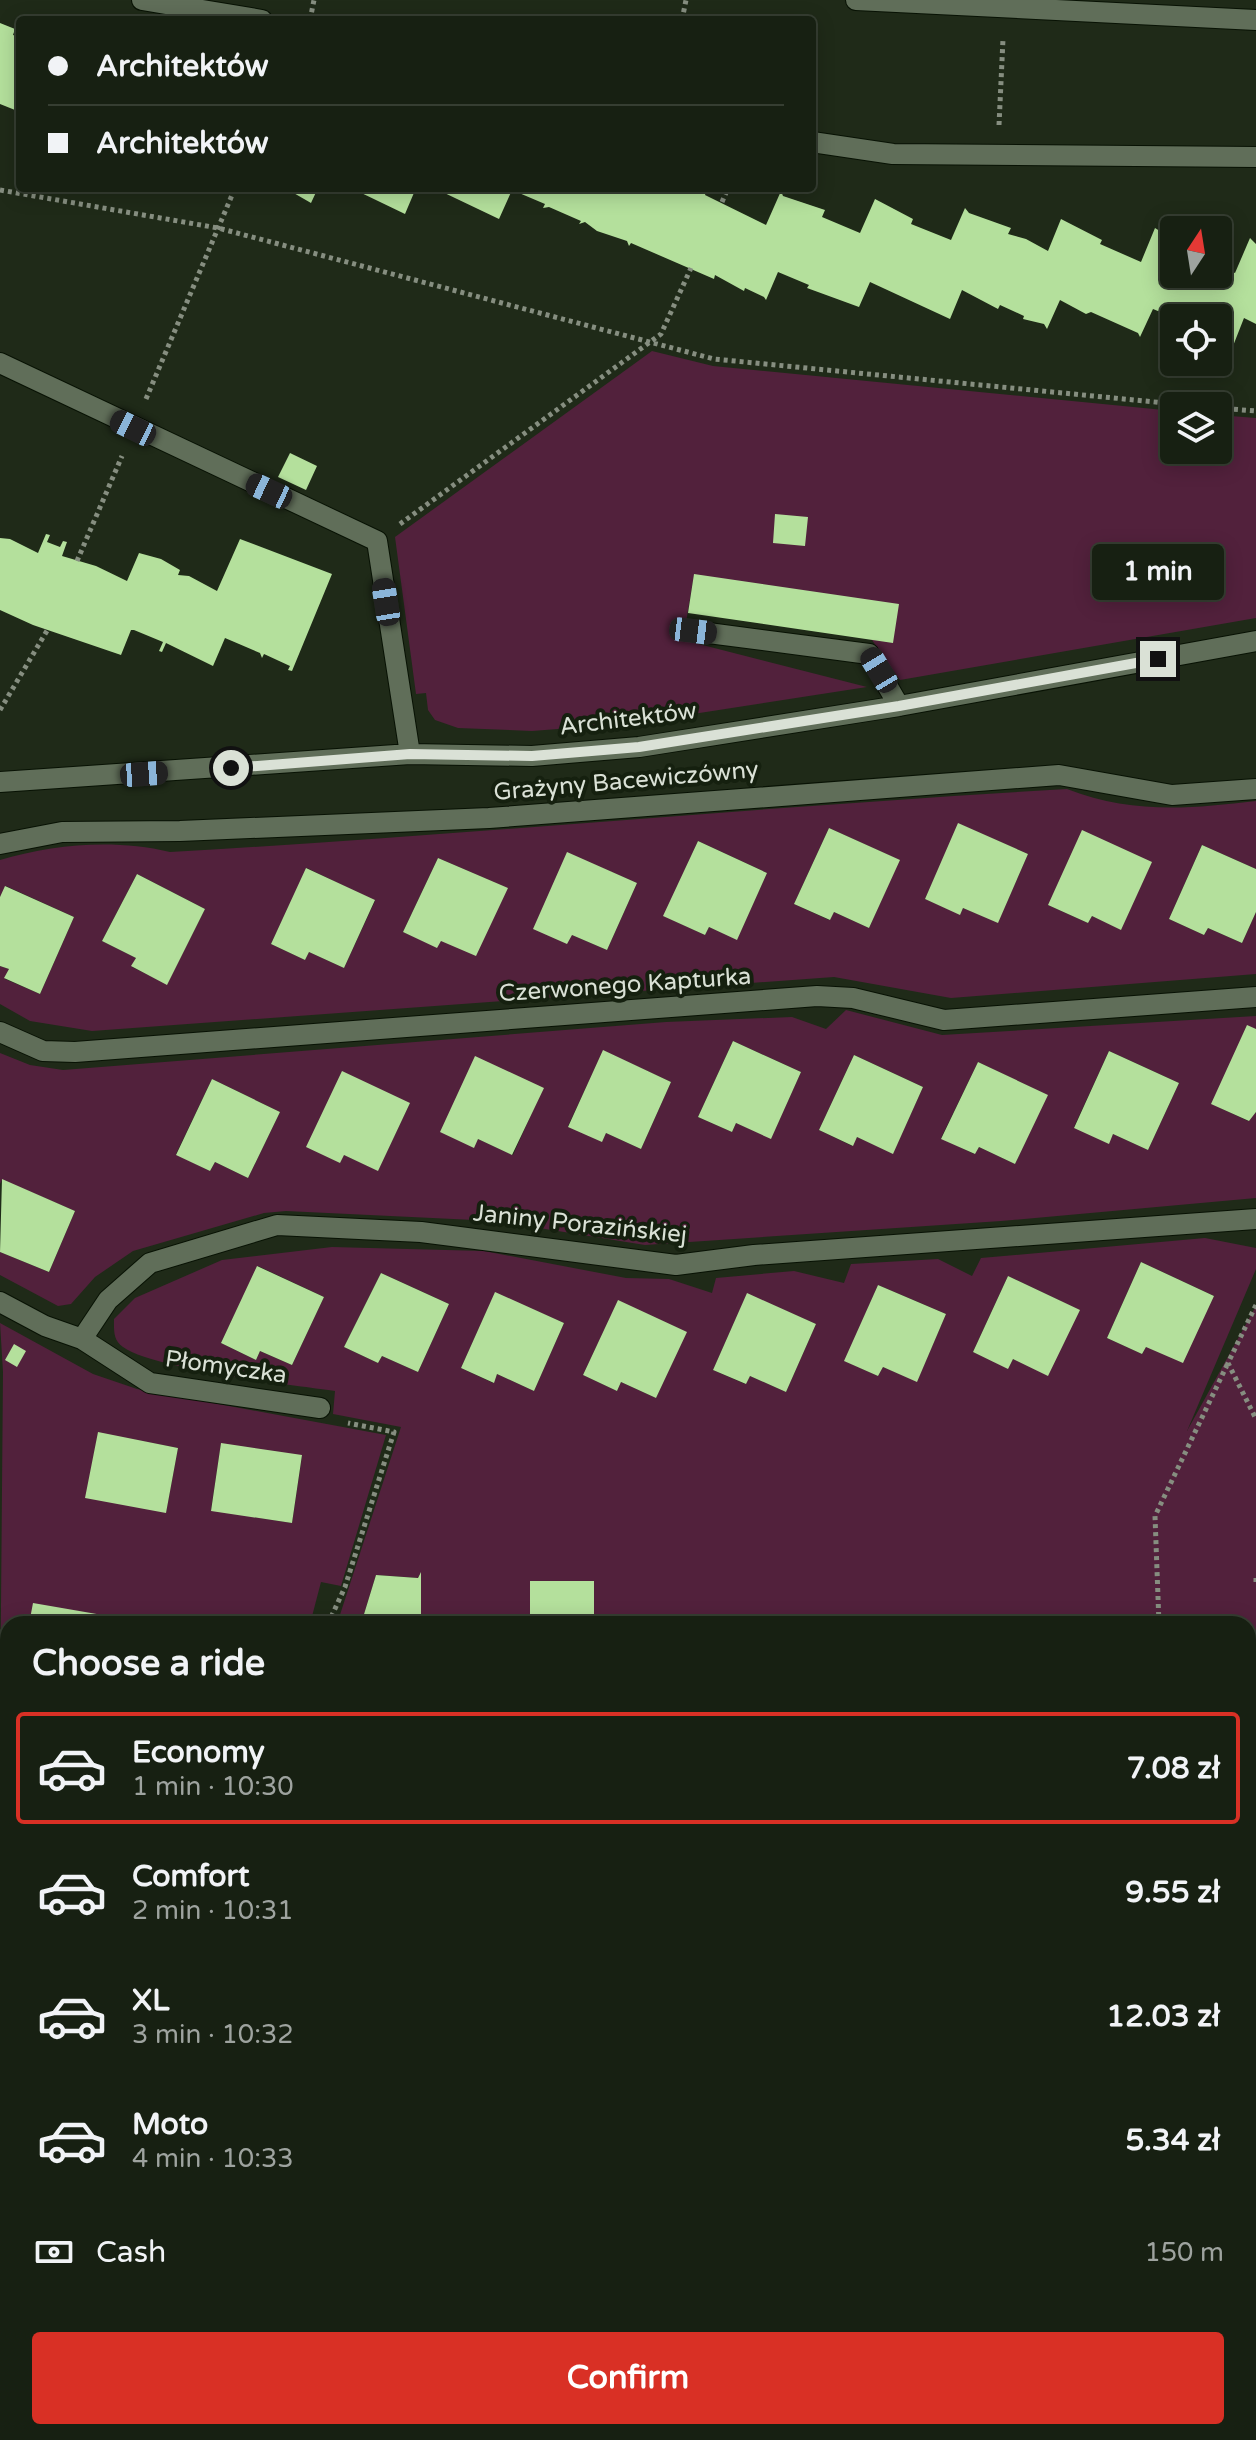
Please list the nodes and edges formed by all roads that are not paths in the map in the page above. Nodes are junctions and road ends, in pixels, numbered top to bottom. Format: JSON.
{"nodes":[{"id":1,"x":142,"y":0,"type":"edge"},
{"id":2,"x":856,"y":0,"type":"edge"},
{"id":3,"x":238,"y":16,"type":"edge"},
{"id":4,"x":1256,"y":20,"type":"edge"},
{"id":5,"x":816,"y":143,"type":"edge"},
{"id":6,"x":1256,"y":157,"type":"edge"},
{"id":7,"x":0,"y":363,"type":"edge"},
{"id":8,"x":693,"y":631,"type":"dead end"},
{"id":9,"x":1256,"y":641,"type":"edge"},
{"id":10,"x":899,"y":706,"type":"junction"},
{"id":11,"x":410,"y":754,"type":"junction"},
{"id":12,"x":0,"y":782,"type":"edge"},
{"id":13,"x":1256,"y":789,"type":"edge"},
{"id":14,"x":0,"y":844,"type":"edge"},
{"id":15,"x":1256,"y":997,"type":"edge"},
{"id":16,"x":0,"y":1032,"type":"edge"},
{"id":17,"x":1256,"y":1219,"type":"edge"},
{"id":18,"x":0,"y":1302,"type":"edge"},
{"id":19,"x":82,"y":1339,"type":"junction"},
{"id":20,"x":320,"y":1408,"type":"road end"}],
"edges":[{"from":1,"to":3,"type":"street"},
{"from":2,"to":4,"type":"street"},
{"from":5,"to":6,"type":"street"},
{"from":7,"to":11,"type":"street"},
{"from":8,"to":10,"type":"street"},
{"from":9,"to":10,"type":"street","name":"Architektów"},
{"from":10,"to":11,"type":"street","name":"Architektów"},
{"from":11,"to":12,"type":"street","name":"Architektów"},
{"from":13,"to":14,"type":"street","name":"Grażyny Bacewiczówny"},
{"from":15,"to":16,"type":"street","name":"Czerwonego Kapturka"},
{"from":17,"to":19,"type":"street","name":"Janiny Porazińskiej"},
{"from":18,"to":19,"type":"street","name":"Płomyczka"},
{"from":19,"to":20,"type":"street","name":"Płomyczka"}]}
